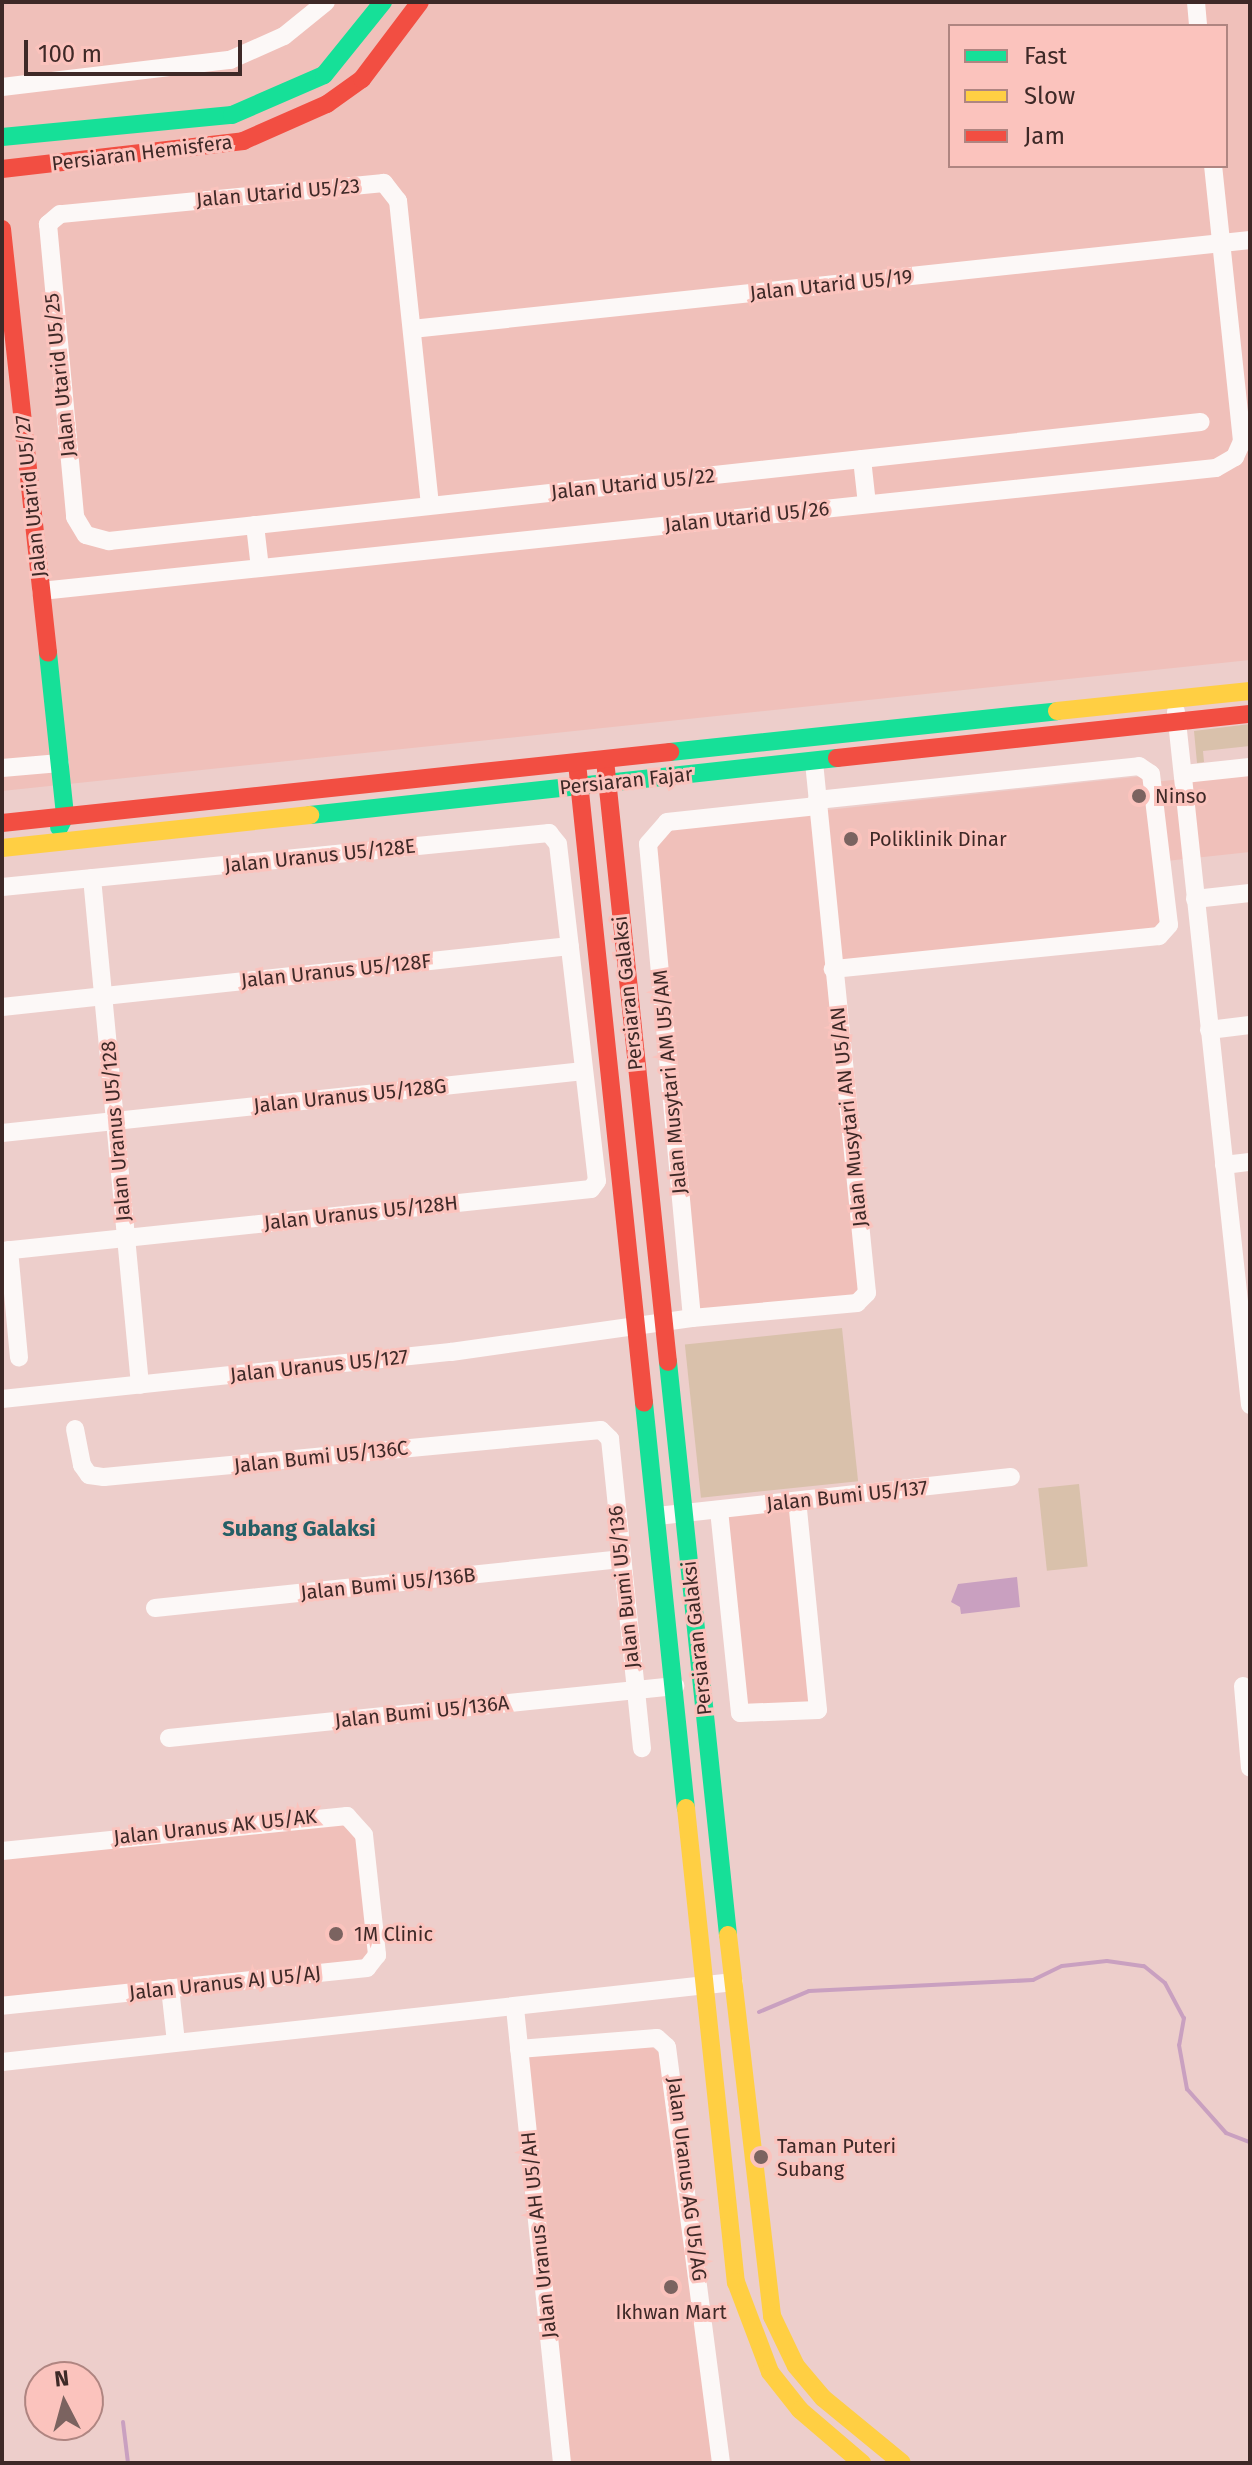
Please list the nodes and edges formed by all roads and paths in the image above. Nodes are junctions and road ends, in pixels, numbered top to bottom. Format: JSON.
{"nodes":[{"id":1,"x":326,"y":2,"type":"edge"},
{"id":2,"x":383,"y":2,"type":"edge"},
{"id":3,"x":420,"y":2,"type":"edge"},
{"id":4,"x":1196,"y":2,"type":"edge"},
{"id":5,"x":1198,"y":24,"type":"edge"},
{"id":6,"x":2,"y":87,"type":"edge"},
{"id":7,"x":2,"y":137,"type":"edge"},
{"id":8,"x":1213,"y":168,"type":"edge"},
{"id":9,"x":2,"y":169,"type":"edge"},
{"id":10,"x":2,"y":229,"type":"edge"},
{"id":11,"x":45,"y":233,"type":"joint"},
{"id":12,"x":1250,"y":240,"type":"edge"},
{"id":13,"x":1221,"y":243,"type":"junction"},
{"id":14,"x":412,"y":329,"type":"junction"},
{"id":15,"x":1201,"y":422,"type":"dead end"},
{"id":16,"x":862,"y":459,"type":"junction"},
{"id":17,"x":867,"y":504,"type":"junction"},
{"id":18,"x":430,"y":505,"type":"junction"},
{"id":19,"x":75,"y":517,"type":"joint"},
{"id":20,"x":255,"y":525,"type":"junction"},
{"id":21,"x":260,"y":568,"type":"junction"},
{"id":22,"x":41,"y":591,"type":"junction"},
{"id":23,"x":1250,"y":691,"type":"edge"},
{"id":24,"x":1175,"y":698,"type":"junction"},
{"id":25,"x":1250,"y":714,"type":"edge"},
{"id":26,"x":1178,"y":721,"type":"junction"},
{"id":27,"x":605,"y":760,"type":"junction"},
{"id":28,"x":814,"y":762,"type":"junction"},
{"id":29,"x":60,"y":763,"type":"junction"},
{"id":30,"x":577,"y":763,"type":"junction"},
{"id":31,"x":1250,"y":767,"type":"edge"},
{"id":32,"x":2,"y":768,"type":"edge"},
{"id":33,"x":1184,"y":774,"type":"junction"},
{"id":34,"x":607,"y":783,"type":"junction"},
{"id":35,"x":579,"y":786,"type":"junction"},
{"id":36,"x":817,"y":803,"type":"junction"},
{"id":37,"x":65,"y":816,"type":"junction"},
{"id":38,"x":2,"y":823,"type":"edge"},
{"id":39,"x":236,"y":824,"type":"junction"},
{"id":40,"x":2,"y":839,"type":"edge"},
{"id":41,"x":2,"y":848,"type":"edge"},
{"id":42,"x":92,"y":878,"type":"junction"},
{"id":43,"x":2,"y":887,"type":"edge"},
{"id":44,"x":1250,"y":893,"type":"edge"},
{"id":45,"x":1195,"y":899,"type":"junction"},
{"id":46,"x":570,"y":946,"type":"junction"},
{"id":47,"x":833,"y":969,"type":"junction"},
{"id":48,"x":103,"y":996,"type":"junction"},
{"id":49,"x":2,"y":1007,"type":"edge"},
{"id":50,"x":1250,"y":1025,"type":"edge"},
{"id":51,"x":1209,"y":1030,"type":"junction"},
{"id":52,"x":584,"y":1071,"type":"junction"},
{"id":53,"x":115,"y":1121,"type":"junction"},
{"id":54,"x":2,"y":1133,"type":"edge"},
{"id":55,"x":1250,"y":1162,"type":"edge"},
{"id":56,"x":1224,"y":1165,"type":"junction"},
{"id":57,"x":126,"y":1239,"type":"junction"},
{"id":58,"x":6,"y":1250,"type":"edge"},
{"id":59,"x":1244,"y":1292,"type":"edge"},
{"id":60,"x":692,"y":1318,"type":"junction"},
{"id":61,"x":661,"y":1322,"type":"junction"},
{"id":62,"x":636,"y":1324,"type":"junction"},
{"id":63,"x":19,"y":1358,"type":"dead end"},
{"id":64,"x":140,"y":1385,"type":"junction"},
{"id":65,"x":2,"y":1399,"type":"edge"},
{"id":66,"x":1250,"y":1405,"type":"edge"},
{"id":67,"x":75,"y":1429,"type":"dead end"},
{"id":68,"x":601,"y":1430,"type":"joint"},
{"id":69,"x":1011,"y":1477,"type":"dead end"},
{"id":70,"x":797,"y":1501,"type":"junction"},
{"id":71,"x":719,"y":1510,"type":"junction"},
{"id":72,"x":684,"y":1514,"type":"junction"},
{"id":73,"x":657,"y":1516,"type":"junction"},
{"id":74,"x":620,"y":1559,"type":"junction"},
{"id":75,"x":155,"y":1608,"type":"dead end"},
{"id":76,"x":675,"y":1686,"type":"junction"},
{"id":77,"x":1243,"y":1686,"type":"dead end"},
{"id":78,"x":635,"y":1690,"type":"junction"},
{"id":79,"x":169,"y":1738,"type":"dead end"},
{"id":80,"x":642,"y":1748,"type":"dead end"},
{"id":81,"x":1250,"y":1768,"type":"edge"},
{"id":82,"x":2,"y":1851,"type":"edge"},
{"id":83,"x":371,"y":1891,"type":"joint"},
{"id":84,"x":734,"y":1982,"type":"junction"},
{"id":85,"x":705,"y":1985,"type":"junction"},
{"id":86,"x":170,"y":1988,"type":"junction"},
{"id":87,"x":2,"y":2006,"type":"edge"},
{"id":88,"x":515,"y":2008,"type":"junction"},
{"id":89,"x":176,"y":2042,"type":"junction"},
{"id":90,"x":519,"y":2049,"type":"junction"},
{"id":91,"x":2,"y":2062,"type":"edge"},
{"id":92,"x":562,"y":2463,"type":"edge"},
{"id":93,"x":721,"y":2463,"type":"edge"},
{"id":94,"x":862,"y":2463,"type":"edge"},
{"id":95,"x":902,"y":2463,"type":"edge"}],
"edges":[{"from":1,"to":6,"type":"street"},
{"from":2,"to":7,"type":"main road","name":"Persiaran Hemisfera"},
{"from":3,"to":9,"type":"main road","name":"Persiaran Hemisfera"},
{"from":4,"to":5,"type":"street"},
{"from":8,"to":13,"type":"street","name":"Jalan Utarid U5/26"},
{"from":10,"to":22,"type":"main road","name":"Jalan Utarid U5/27"},
{"from":11,"to":14,"type":"street","name":"Jalan Utarid U5/23"},
{"from":11,"to":19,"type":"street","name":"Jalan Utarid U5/25"},
{"from":12,"to":13,"type":"street","name":"Jalan Utarid U5/19"},
{"from":13,"to":14,"type":"street","name":"Jalan Utarid U5/19"},
{"from":13,"to":17,"type":"street","name":"Jalan Utarid U5/26"},
{"from":14,"to":18,"type":"street","name":"Jalan Utarid U5/23"},
{"from":15,"to":16,"type":"street","name":"Jalan Utarid U5/22"},
{"from":16,"to":17,"type":"street"},
{"from":16,"to":18,"type":"street","name":"Jalan Utarid U5/22"},
{"from":17,"to":21,"type":"street","name":"Jalan Utarid U5/26"},
{"from":18,"to":20,"type":"street","name":"Jalan Utarid U5/22"},
{"from":19,"to":20,"type":"street","name":"Jalan Utarid U5/22"},
{"from":20,"to":21,"type":"street"},
{"from":21,"to":22,"type":"street","name":"Jalan Utarid U5/26"},
{"from":22,"to":29,"type":"main road","name":"Jalan Utarid U5/27"},
{"from":23,"to":24,"type":"main road","name":"Persiaran Fajar"},
{"from":24,"to":26,"type":"street"},
{"from":24,"to":27,"type":"main road","name":"Persiaran Fajar"},
{"from":25,"to":26,"type":"main road","name":"Persiaran Fajar"},
{"from":26,"to":28,"type":"main road","name":"Persiaran Fajar"},
{"from":26,"to":33,"type":"street"},
{"from":27,"to":30,"type":"main road","name":"Persiaran Fajar"},
{"from":27,"to":34,"type":"main road","name":"Persiaran Galaksi"},
{"from":28,"to":34,"type":"main road","name":"Persiaran Fajar"},
{"from":28,"to":36,"type":"street","name":"Jalan Musytari AN U5/AN"},
{"from":29,"to":32,"type":"street"},
{"from":29,"to":37,"type":"main road","name":"Jalan Utarid U5/27"},
{"from":30,"to":35,"type":"main road","name":"Persiaran Galaksi"},
{"from":30,"to":37,"type":"main road","name":"Persiaran Fajar"},
{"from":31,"to":33,"type":"street"},
{"from":33,"to":45,"type":"street"},
{"from":34,"to":35,"type":"main road","name":"Persiaran Fajar"},
{"from":34,"to":61,"type":"main road","name":"Persiaran Galaksi"},
{"from":35,"to":39,"type":"main road","name":"Persiaran Fajar"},
{"from":35,"to":62,"type":"main road","name":"Persiaran Galaksi"},
{"from":36,"to":47,"type":"street","name":"Jalan Musytari AN U5/AN"},
{"from":36,"to":47,"type":"street"},
{"from":36,"to":60,"type":"street","name":"Jalan Musytari AM U5/AM"},
{"from":37,"to":38,"type":"main road","name":"Persiaran Fajar"},
{"from":37,"to":39,"type":"main road"},
{"from":37,"to":40,"type":"main road"},
{"from":39,"to":41,"type":"main road","name":"Persiaran Fajar"},
{"from":42,"to":43,"type":"street","name":"Jalan Uranus U5/128E"},
{"from":42,"to":46,"type":"street","name":"Jalan Uranus U5/128E"},
{"from":42,"to":48,"type":"street","name":"Jalan Uranus U5/128"},
{"from":44,"to":45,"type":"street"},
{"from":45,"to":51,"type":"street"},
{"from":46,"to":48,"type":"street","name":"Jalan Uranus U5/128F"},
{"from":46,"to":52,"type":"street"},
{"from":47,"to":60,"type":"street","name":"Jalan Musytari AN U5/AN"},
{"from":48,"to":49,"type":"street","name":"Jalan Uranus U5/128F"},
{"from":48,"to":53,"type":"street","name":"Jalan Uranus U5/128"},
{"from":50,"to":51,"type":"street"},
{"from":51,"to":56,"type":"street"},
{"from":52,"to":53,"type":"street","name":"Jalan Uranus U5/128G"},
{"from":52,"to":57,"type":"street","name":"Jalan Uranus U5/128H"},
{"from":53,"to":54,"type":"street","name":"Jalan Uranus U5/128G"},
{"from":53,"to":57,"type":"street","name":"Jalan Uranus U5/128"},
{"from":55,"to":56,"type":"street"},
{"from":56,"to":59,"type":"street"},
{"from":57,"to":58,"type":"street","name":"Jalan Uranus U5/128H"},
{"from":57,"to":64,"type":"street","name":"Jalan Uranus U5/128"},
{"from":58,"to":63,"type":"street"},
{"from":59,"to":66,"type":"street"},
{"from":60,"to":61,"type":"street"},
{"from":61,"to":62,"type":"street","name":"Jalan Uranus U5/127"},
{"from":61,"to":72,"type":"main road","name":"Persiaran Galaksi"},
{"from":62,"to":64,"type":"street","name":"Jalan Uranus U5/127"},
{"from":62,"to":73,"type":"main road","name":"Persiaran Galaksi"},
{"from":64,"to":65,"type":"street","name":"Jalan Uranus U5/127"},
{"from":67,"to":68,"type":"street","name":"Jalan Bumi U5/136C"},
{"from":68,"to":74,"type":"street","name":"Jalan Bumi U5/136"},
{"from":69,"to":70,"type":"street","name":"Jalan Bumi U5/137"},
{"from":70,"to":71,"type":"street","name":"Jalan Bumi U5/137"},
{"from":70,"to":71,"type":"street"},
{"from":71,"to":72,"type":"street","name":"Jalan Bumi U5/137"},
{"from":72,"to":73,"type":"street","name":"Jalan Bumi U5/137"},
{"from":72,"to":84,"type":"main road","name":"Persiaran Galaksi"},
{"from":73,"to":76,"type":"main road","name":"Persiaran Galaksi"},
{"from":74,"to":75,"type":"street","name":"Jalan Bumi U5/136B"},
{"from":74,"to":78,"type":"street","name":"Jalan Bumi U5/136"},
{"from":76,"to":78,"type":"street","name":"Jalan Bumi U5/136A"},
{"from":76,"to":85,"type":"main road","name":"Persiaran Galaksi"},
{"from":77,"to":81,"type":"street"},
{"from":78,"to":79,"type":"street","name":"Jalan Bumi U5/136A"},
{"from":78,"to":80,"type":"street","name":"Jalan Bumi U5/136"},
{"from":82,"to":83,"type":"street","name":"Jalan Uranus AK U5/AK"},
{"from":83,"to":86,"type":"street","name":"Jalan Uranus AJ U5/AJ"},
{"from":84,"to":85,"type":"street"},
{"from":84,"to":95,"type":"main road","name":"Persiaran Galaksi"},
{"from":85,"to":88,"type":"street"},
{"from":85,"to":94,"type":"main road","name":"Persiaran Galaksi"},
{"from":86,"to":87,"type":"street","name":"Jalan Uranus AJ U5/AJ"},
{"from":86,"to":89,"type":"street"},
{"from":88,"to":89,"type":"street"},
{"from":88,"to":90,"type":"street","name":"Jalan Uranus AH U5/AH"},
{"from":89,"to":91,"type":"street"},
{"from":90,"to":92,"type":"street","name":"Jalan Uranus AH U5/AH"},
{"from":90,"to":93,"type":"street","name":"Jalan Uranus AG U5/AG"}]}
